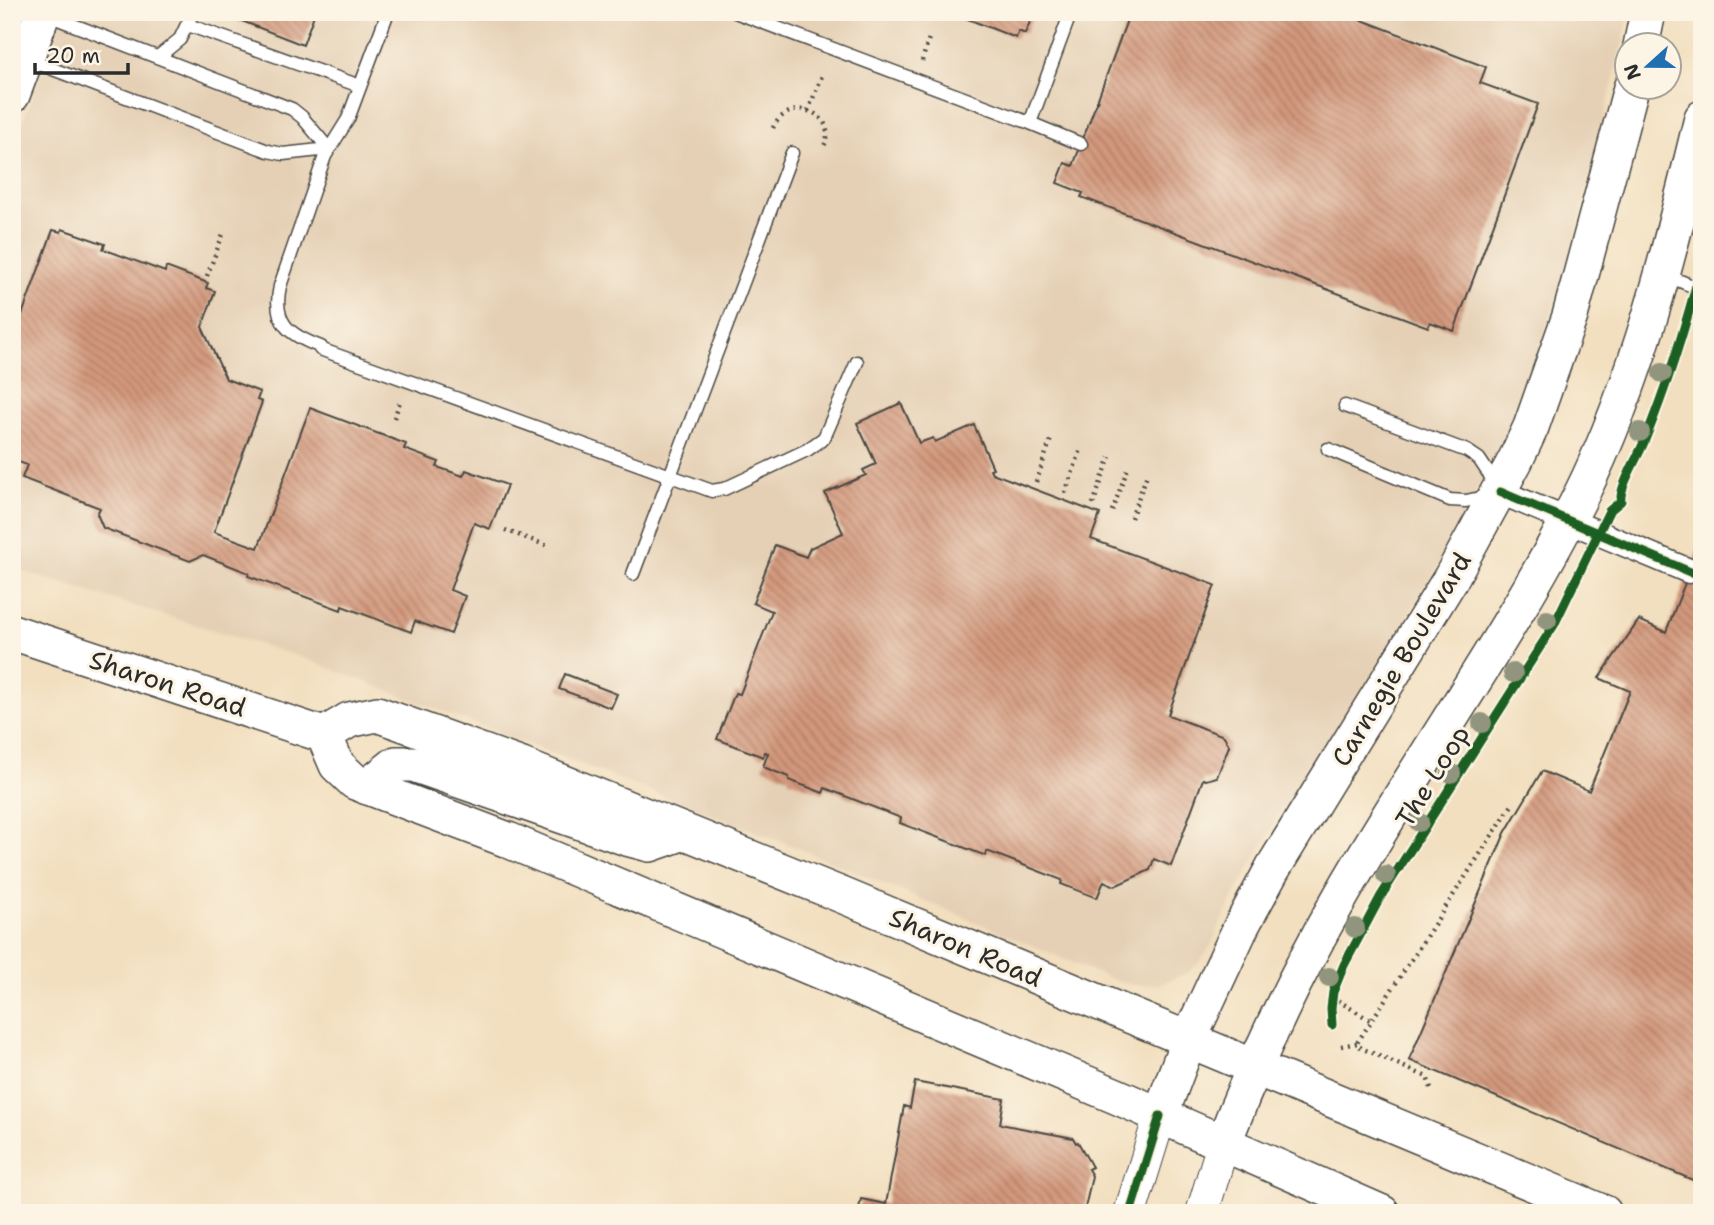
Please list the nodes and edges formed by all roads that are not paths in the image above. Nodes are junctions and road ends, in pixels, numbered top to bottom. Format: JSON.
{"nodes":[{"id":1,"x":42,"y":12,"type":"edge"},
{"id":2,"x":388,"y":12,"type":"edge"},
{"id":3,"x":735,"y":12,"type":"edge"},
{"id":4,"x":1071,"y":12,"type":"edge"},
{"id":5,"x":1648,"y":12,"type":"edge"},
{"id":6,"x":191,"y":18,"type":"edge"},
{"id":7,"x":1644,"y":32,"type":"edge"},
{"id":8,"x":19,"y":56,"type":"edge"},
{"id":9,"x":159,"y":57,"type":"junction"},
{"id":10,"x":360,"y":86,"type":"junction"},
{"id":11,"x":12,"y":95,"type":"edge"},
{"id":12,"x":1627,"y":102,"type":"edge"},
{"id":13,"x":1702,"y":118,"type":"edge"},
{"id":14,"x":1030,"y":123,"type":"junction"},
{"id":15,"x":1081,"y":144,"type":"dead end"},
{"id":16,"x":329,"y":149,"type":"junction"},
{"id":17,"x":792,"y":153,"type":"dead end"},
{"id":18,"x":1661,"y":274,"type":"junction"},
{"id":19,"x":1702,"y":290,"type":"edge"},
{"id":20,"x":857,"y":362,"type":"dead end"},
{"id":21,"x":1345,"y":406,"type":"dead end"},
{"id":22,"x":1328,"y":449,"type":"dead end"},
{"id":23,"x":670,"y":477,"type":"junction"},
{"id":24,"x":1500,"y":492,"type":"junction"},
{"id":25,"x":1567,"y":521,"type":"junction"},
{"id":26,"x":1689,"y":571,"type":"dead end"},
{"id":27,"x":633,"y":574,"type":"dead end"},
{"id":28,"x":12,"y":632,"type":"edge"},
{"id":29,"x":324,"y":735,"type":"junction"},
{"id":30,"x":367,"y":787,"type":"junction"},
{"id":31,"x":684,"y":832,"type":"junction"},
{"id":32,"x":1189,"y":1040,"type":"junction"},
{"id":33,"x":1255,"y":1066,"type":"junction"},
{"id":34,"x":1160,"y":1116,"type":"junction"},
{"id":35,"x":1223,"y":1144,"type":"junction"},
{"id":36,"x":1130,"y":1213,"type":"edge"},
{"id":37,"x":1202,"y":1213,"type":"edge"},
{"id":38,"x":1382,"y":1213,"type":"edge"},
{"id":39,"x":1604,"y":1213,"type":"edge"}],
"edges":[{"from":1,"to":8,"type":"main road"},
{"from":1,"to":9,"type":"lane"},
{"from":2,"to":10,"type":"lane"},
{"from":3,"to":14,"type":"lane"},
{"from":4,"to":14,"type":"lane"},
{"from":5,"to":7,"type":"main road"},
{"from":6,"to":9,"type":"lane"},
{"from":6,"to":10,"type":"lane"},
{"from":8,"to":11,"type":"main road"},
{"from":8,"to":16,"type":"lane"},
{"from":9,"to":16,"type":"lane"},
{"from":10,"to":16,"type":"lane"},
{"from":12,"to":24,"type":"main road","name":"Carnegie Boulevard"},
{"from":13,"to":18,"type":"main road"},
{"from":14,"to":15,"type":"lane"},
{"from":16,"to":23,"type":"lane"},
{"from":17,"to":23,"type":"lane"},
{"from":18,"to":19,"type":"lane"},
{"from":18,"to":25,"type":"main road"},
{"from":20,"to":23,"type":"lane"},
{"from":21,"to":24,"type":"lane"},
{"from":22,"to":24,"type":"lane"},
{"from":23,"to":27,"type":"lane"},
{"from":24,"to":25,"type":"street"},
{"from":24,"to":32,"type":"main road","name":"Carnegie Boulevard"},
{"from":25,"to":26,"type":"street"},
{"from":25,"to":33,"type":"main road"},
{"from":28,"to":29,"type":"main road","name":"Sharon Road"},
{"from":29,"to":30,"type":"main road"},
{"from":29,"to":31,"type":"main road","name":"Sharon Road"},
{"from":30,"to":31,"type":"main road"},
{"from":30,"to":34,"type":"main road"},
{"from":31,"to":32,"type":"main road","name":"Sharon Road"},
{"from":32,"to":33,"type":"main road","name":"Sharon Road"},
{"from":32,"to":34,"type":"main road","name":"Carnegie Boulevard"},
{"from":33,"to":35,"type":"main road"},
{"from":33,"to":39,"type":"main road","name":"Sharon Road"},
{"from":34,"to":35,"type":"main road"},
{"from":34,"to":36,"type":"street","name":"Carnegie Boulevard"},
{"from":35,"to":37,"type":"street"},
{"from":35,"to":38,"type":"main road"}]}
